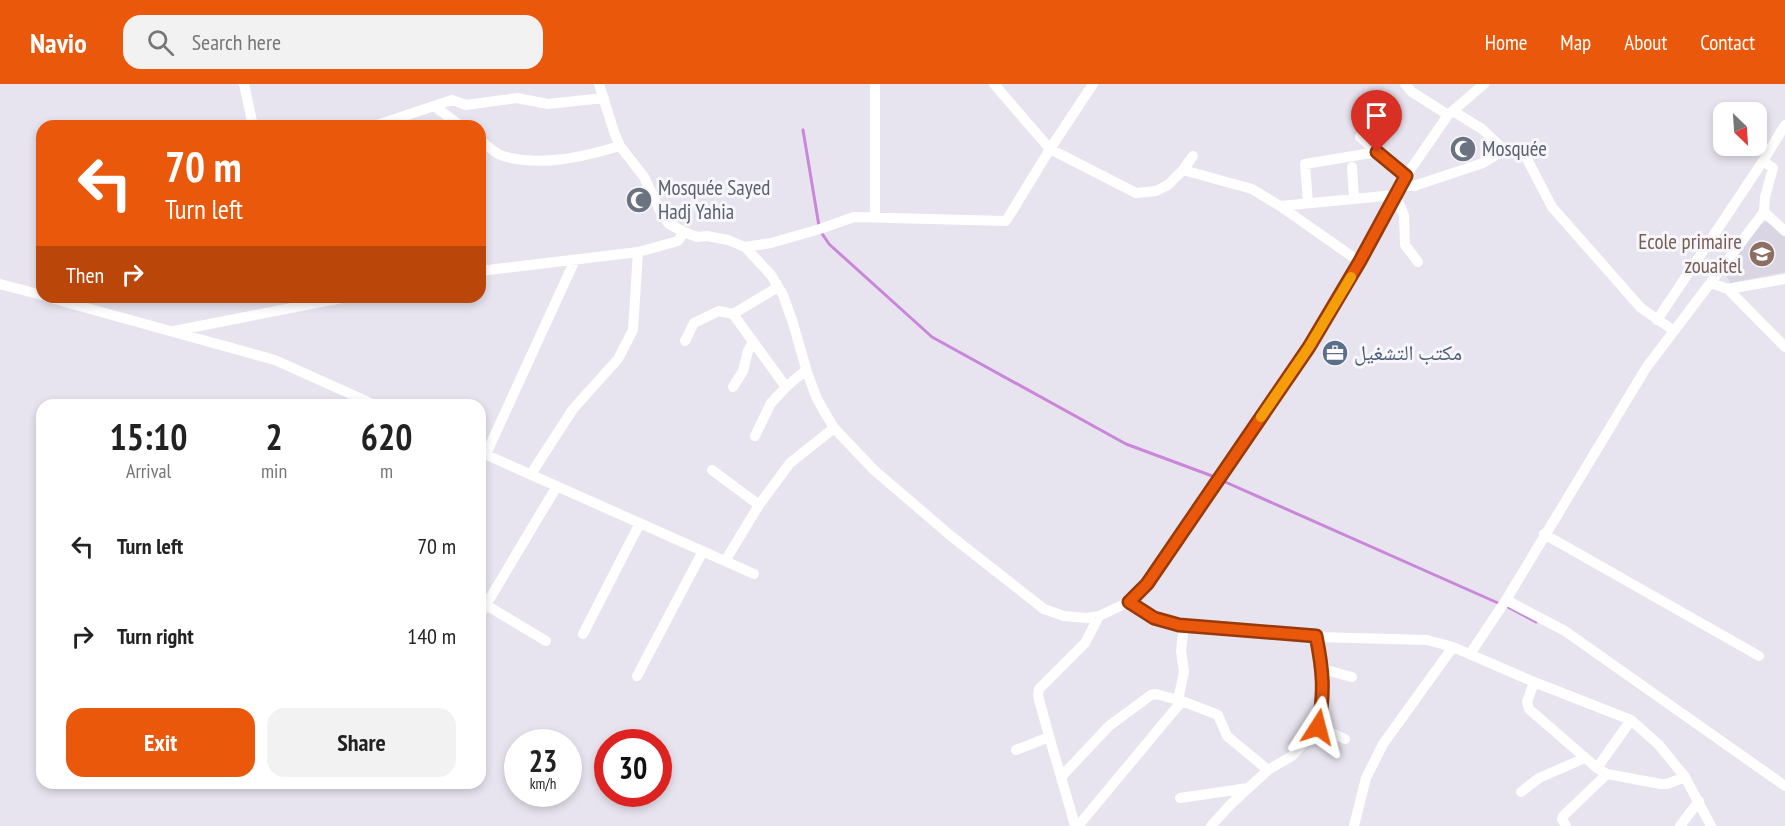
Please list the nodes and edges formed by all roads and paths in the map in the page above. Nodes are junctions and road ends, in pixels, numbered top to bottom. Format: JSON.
{"nodes":[{"id":1,"x":244,"y":84,"type":"edge"},
{"id":2,"x":599,"y":84,"type":"edge"},
{"id":3,"x":875,"y":84,"type":"edge"},
{"id":4,"x":994,"y":84,"type":"edge"},
{"id":5,"x":1093,"y":84,"type":"edge"},
{"id":6,"x":1405,"y":84,"type":"edge"},
{"id":7,"x":1484,"y":84,"type":"edge"},
{"id":8,"x":604,"y":98,"type":"junction"},
{"id":9,"x":434,"y":106,"type":"junction"},
{"id":10,"x":1450,"y":113,"type":"junction"},
{"id":11,"x":251,"y":120,"type":"edge"},
{"id":12,"x":393,"y":120,"type":"edge"},
{"id":13,"x":453,"y":120,"type":"edge"},
{"id":14,"x":1785,"y":125,"type":"edge"},
{"id":15,"x":1360,"y":137,"type":"dead end"},
{"id":16,"x":486,"y":145,"type":"edge"},
{"id":17,"x":620,"y":146,"type":"junction"},
{"id":18,"x":1050,"y":149,"type":"junction"},
{"id":19,"x":1504,"y":150,"type":"junction"},
{"id":20,"x":1377,"y":152,"type":"junction"},
{"id":21,"x":1193,"y":156,"type":"dead end"},
{"id":22,"x":1763,"y":161,"type":"junction"},
{"id":23,"x":1352,"y":167,"type":"dead end"},
{"id":24,"x":1184,"y":170,"type":"junction"},
{"id":25,"x":1404,"y":180,"type":"junction"},
{"id":26,"x":1395,"y":195,"type":"junction"},
{"id":27,"x":1354,"y":199,"type":"junction"},
{"id":28,"x":1308,"y":203,"type":"junction"},
{"id":29,"x":1280,"y":206,"type":"junction"},
{"id":30,"x":1764,"y":212,"type":"junction"},
{"id":31,"x":875,"y":218,"type":"junction"},
{"id":32,"x":1785,"y":231,"type":"edge"},
{"id":33,"x":684,"y":232,"type":"junction"},
{"id":34,"x":745,"y":247,"type":"junction"},
{"id":35,"x":638,"y":252,"type":"junction"},
{"id":36,"x":574,"y":260,"type":"junction"},
{"id":37,"x":1360,"y":261,"type":"junction"},
{"id":38,"x":1418,"y":262,"type":"dead end"},
{"id":39,"x":486,"y":270,"type":"edge"},
{"id":40,"x":1785,"y":279,"type":"edge"},
{"id":41,"x":1712,"y":283,"type":"junction"},
{"id":42,"x":0,"y":284,"type":"edge"},
{"id":43,"x":778,"y":287,"type":"junction"},
{"id":44,"x":1728,"y":289,"type":"junction"},
{"id":45,"x":36,"y":294,"type":"edge"},
{"id":46,"x":69,"y":303,"type":"edge"},
{"id":47,"x":289,"y":303,"type":"edge"},
{"id":48,"x":733,"y":314,"type":"junction"},
{"id":49,"x":1657,"y":320,"type":"junction"},
{"id":50,"x":1673,"y":330,"type":"junction"},
{"id":51,"x":171,"y":331,"type":"junction"},
{"id":52,"x":685,"y":341,"type":"dead end"},
{"id":53,"x":753,"y":342,"type":"junction"},
{"id":54,"x":1785,"y":347,"type":"edge"},
{"id":55,"x":806,"y":370,"type":"junction"},
{"id":56,"x":733,"y":387,"type":"dead end"},
{"id":57,"x":786,"y":387,"type":"junction"},
{"id":58,"x":362,"y":399,"type":"edge"},
{"id":59,"x":834,"y":428,"type":"junction"},
{"id":60,"x":755,"y":436,"type":"dead end"},
{"id":61,"x":486,"y":447,"type":"edge"},
{"id":62,"x":486,"y":454,"type":"edge"},
{"id":63,"x":712,"y":470,"type":"dead end"},
{"id":64,"x":531,"y":474,"type":"junction"},
{"id":65,"x":557,"y":486,"type":"junction"},
{"id":66,"x":759,"y":505,"type":"junction"},
{"id":67,"x":640,"y":523,"type":"junction"},
{"id":68,"x":1544,"y":534,"type":"junction"},
{"id":69,"x":703,"y":551,"type":"junction"},
{"id":70,"x":725,"y":561,"type":"junction"},
{"id":71,"x":753,"y":574,"type":"dead end"},
{"id":72,"x":1506,"y":600,"type":"junction"},
{"id":73,"x":1129,"y":602,"type":"junction"},
{"id":74,"x":486,"y":605,"type":"joint"},
{"id":75,"x":1099,"y":616,"type":"junction"},
{"id":76,"x":1184,"y":625,"type":"junction"},
{"id":77,"x":583,"y":634,"type":"dead end"},
{"id":78,"x":1316,"y":636,"type":"junction"},
{"id":79,"x":546,"y":641,"type":"dead end"},
{"id":80,"x":1453,"y":647,"type":"junction"},
{"id":81,"x":1470,"y":654,"type":"junction"},
{"id":82,"x":1759,"y":656,"type":"dead end"},
{"id":83,"x":1322,"y":669,"type":"junction"},
{"id":84,"x":637,"y":676,"type":"dead end"},
{"id":85,"x":1352,"y":677,"type":"dead end"},
{"id":86,"x":1534,"y":682,"type":"junction"},
{"id":87,"x":1180,"y":700,"type":"junction"},
{"id":88,"x":1631,"y":720,"type":"junction"},
{"id":89,"x":1318,"y":727,"type":"junction"},
{"id":90,"x":1049,"y":737,"type":"junction"},
{"id":91,"x":1345,"y":739,"type":"dead end"},
{"id":92,"x":1016,"y":750,"type":"dead end"},
{"id":93,"x":1585,"y":758,"type":"junction"},
{"id":94,"x":1268,"y":770,"type":"junction"},
{"id":95,"x":1602,"y":771,"type":"junction"},
{"id":96,"x":1062,"y":776,"type":"junction"},
{"id":97,"x":1685,"y":777,"type":"junction"},
{"id":98,"x":1785,"y":786,"type":"edge"},
{"id":99,"x":1249,"y":788,"type":"junction"},
{"id":100,"x":1521,"y":792,"type":"dead end"},
{"id":101,"x":1180,"y":798,"type":"dead end"},
{"id":102,"x":1699,"y":801,"type":"junction"},
{"id":103,"x":1076,"y":826,"type":"edge"},
{"id":104,"x":1211,"y":826,"type":"edge"},
{"id":105,"x":1354,"y":826,"type":"edge"},
{"id":106,"x":1566,"y":826,"type":"edge"},
{"id":107,"x":1680,"y":826,"type":"edge"},
{"id":108,"x":1711,"y":826,"type":"edge"}],
"edges":[{"from":1,"to":11,"type":"street"},
{"from":2,"to":8,"type":"street"},
{"from":3,"to":31,"type":"street"},
{"from":4,"to":18,"type":"street"},
{"from":5,"to":18,"type":"street"},
{"from":6,"to":10,"type":"street"},
{"from":7,"to":10,"type":"street"},
{"from":8,"to":9,"type":"street"},
{"from":8,"to":17,"type":"street"},
{"from":9,"to":12,"type":"street"},
{"from":9,"to":13,"type":"street"},
{"from":10,"to":19,"type":"street"},
{"from":10,"to":25,"type":"street"},
{"from":14,"to":22,"type":"street"},
{"from":15,"to":20,"type":"street"},
{"from":16,"to":17,"type":"street"},
{"from":17,"to":33,"type":"street"},
{"from":18,"to":24,"type":"street"},
{"from":18,"to":31,"type":"street"},
{"from":19,"to":25,"type":"street"},
{"from":19,"to":49,"type":"street"},
{"from":20,"to":25,"type":"street"},
{"from":20,"to":28,"type":"street"},
{"from":21,"to":24,"type":"street"},
{"from":22,"to":30,"type":"street"},
{"from":22,"to":49,"type":"street"},
{"from":23,"to":27,"type":"street"},
{"from":24,"to":29,"type":"street"},
{"from":25,"to":26,"type":"street"},
{"from":26,"to":27,"type":"street"},
{"from":26,"to":37,"type":"street"},
{"from":26,"to":38,"type":"street"},
{"from":27,"to":28,"type":"street"},
{"from":28,"to":29,"type":"street"},
{"from":29,"to":37,"type":"street"},
{"from":30,"to":32,"type":"street"},
{"from":30,"to":41,"type":"street"},
{"from":31,"to":34,"type":"street"},
{"from":33,"to":34,"type":"street"},
{"from":33,"to":35,"type":"street"},
{"from":34,"to":43,"type":"street"},
{"from":35,"to":36,"type":"street"},
{"from":35,"to":64,"type":"street"},
{"from":36,"to":39,"type":"street"},
{"from":36,"to":61,"type":"street"},
{"from":37,"to":73,"type":"street"},
{"from":40,"to":44,"type":"street"},
{"from":41,"to":44,"type":"street"},
{"from":41,"to":50,"type":"street"},
{"from":42,"to":45,"type":"street"},
{"from":43,"to":48,"type":"street"},
{"from":43,"to":55,"type":"street"},
{"from":44,"to":54,"type":"street"},
{"from":46,"to":51,"type":"street"},
{"from":47,"to":51,"type":"street"},
{"from":48,"to":52,"type":"street"},
{"from":48,"to":53,"type":"street"},
{"from":49,"to":50,"type":"street"},
{"from":50,"to":68,"type":"street"},
{"from":51,"to":58,"type":"street"},
{"from":53,"to":56,"type":"street"},
{"from":53,"to":57,"type":"street"},
{"from":55,"to":57,"type":"street"},
{"from":55,"to":59,"type":"street"},
{"from":57,"to":60,"type":"street"},
{"from":59,"to":66,"type":"street"},
{"from":59,"to":75,"type":"street"},
{"from":62,"to":64,"type":"street"},
{"from":63,"to":66,"type":"street"},
{"from":64,"to":65,"type":"street"},
{"from":65,"to":67,"type":"street"},
{"from":65,"to":74,"type":"street"},
{"from":66,"to":70,"type":"street"},
{"from":67,"to":69,"type":"street"},
{"from":67,"to":77,"type":"street"},
{"from":68,"to":72,"type":"street"},
{"from":68,"to":82,"type":"street"},
{"from":69,"to":70,"type":"street"},
{"from":69,"to":84,"type":"street"},
{"from":70,"to":71,"type":"street"},
{"from":72,"to":81,"type":"street"},
{"from":72,"to":98,"type":"street"},
{"from":73,"to":75,"type":"street"},
{"from":73,"to":76,"type":"street"},
{"from":74,"to":79,"type":"street"},
{"from":75,"to":90,"type":"street"},
{"from":76,"to":78,"type":"street"},
{"from":76,"to":87,"type":"street"},
{"from":78,"to":80,"type":"street"},
{"from":78,"to":83,"type":"street"},
{"from":80,"to":81,"type":"street"},
{"from":80,"to":105,"type":"street"},
{"from":81,"to":86,"type":"street"},
{"from":83,"to":85,"type":"street"},
{"from":83,"to":89,"type":"street"},
{"from":86,"to":88,"type":"street"},
{"from":86,"to":93,"type":"street"},
{"from":87,"to":94,"type":"street"},
{"from":87,"to":96,"type":"street"},
{"from":87,"to":103,"type":"street"},
{"from":88,"to":95,"type":"street"},
{"from":88,"to":97,"type":"street"},
{"from":89,"to":91,"type":"street"},
{"from":89,"to":94,"type":"street"},
{"from":90,"to":92,"type":"street"},
{"from":90,"to":96,"type":"street"},
{"from":93,"to":95,"type":"street"},
{"from":93,"to":100,"type":"street"},
{"from":94,"to":99,"type":"street"},
{"from":95,"to":97,"type":"street"},
{"from":95,"to":106,"type":"street"},
{"from":96,"to":103,"type":"street"},
{"from":97,"to":102,"type":"street"},
{"from":99,"to":101,"type":"street"},
{"from":99,"to":104,"type":"street"},
{"from":102,"to":107,"type":"street"},
{"from":102,"to":108,"type":"street"}]}
